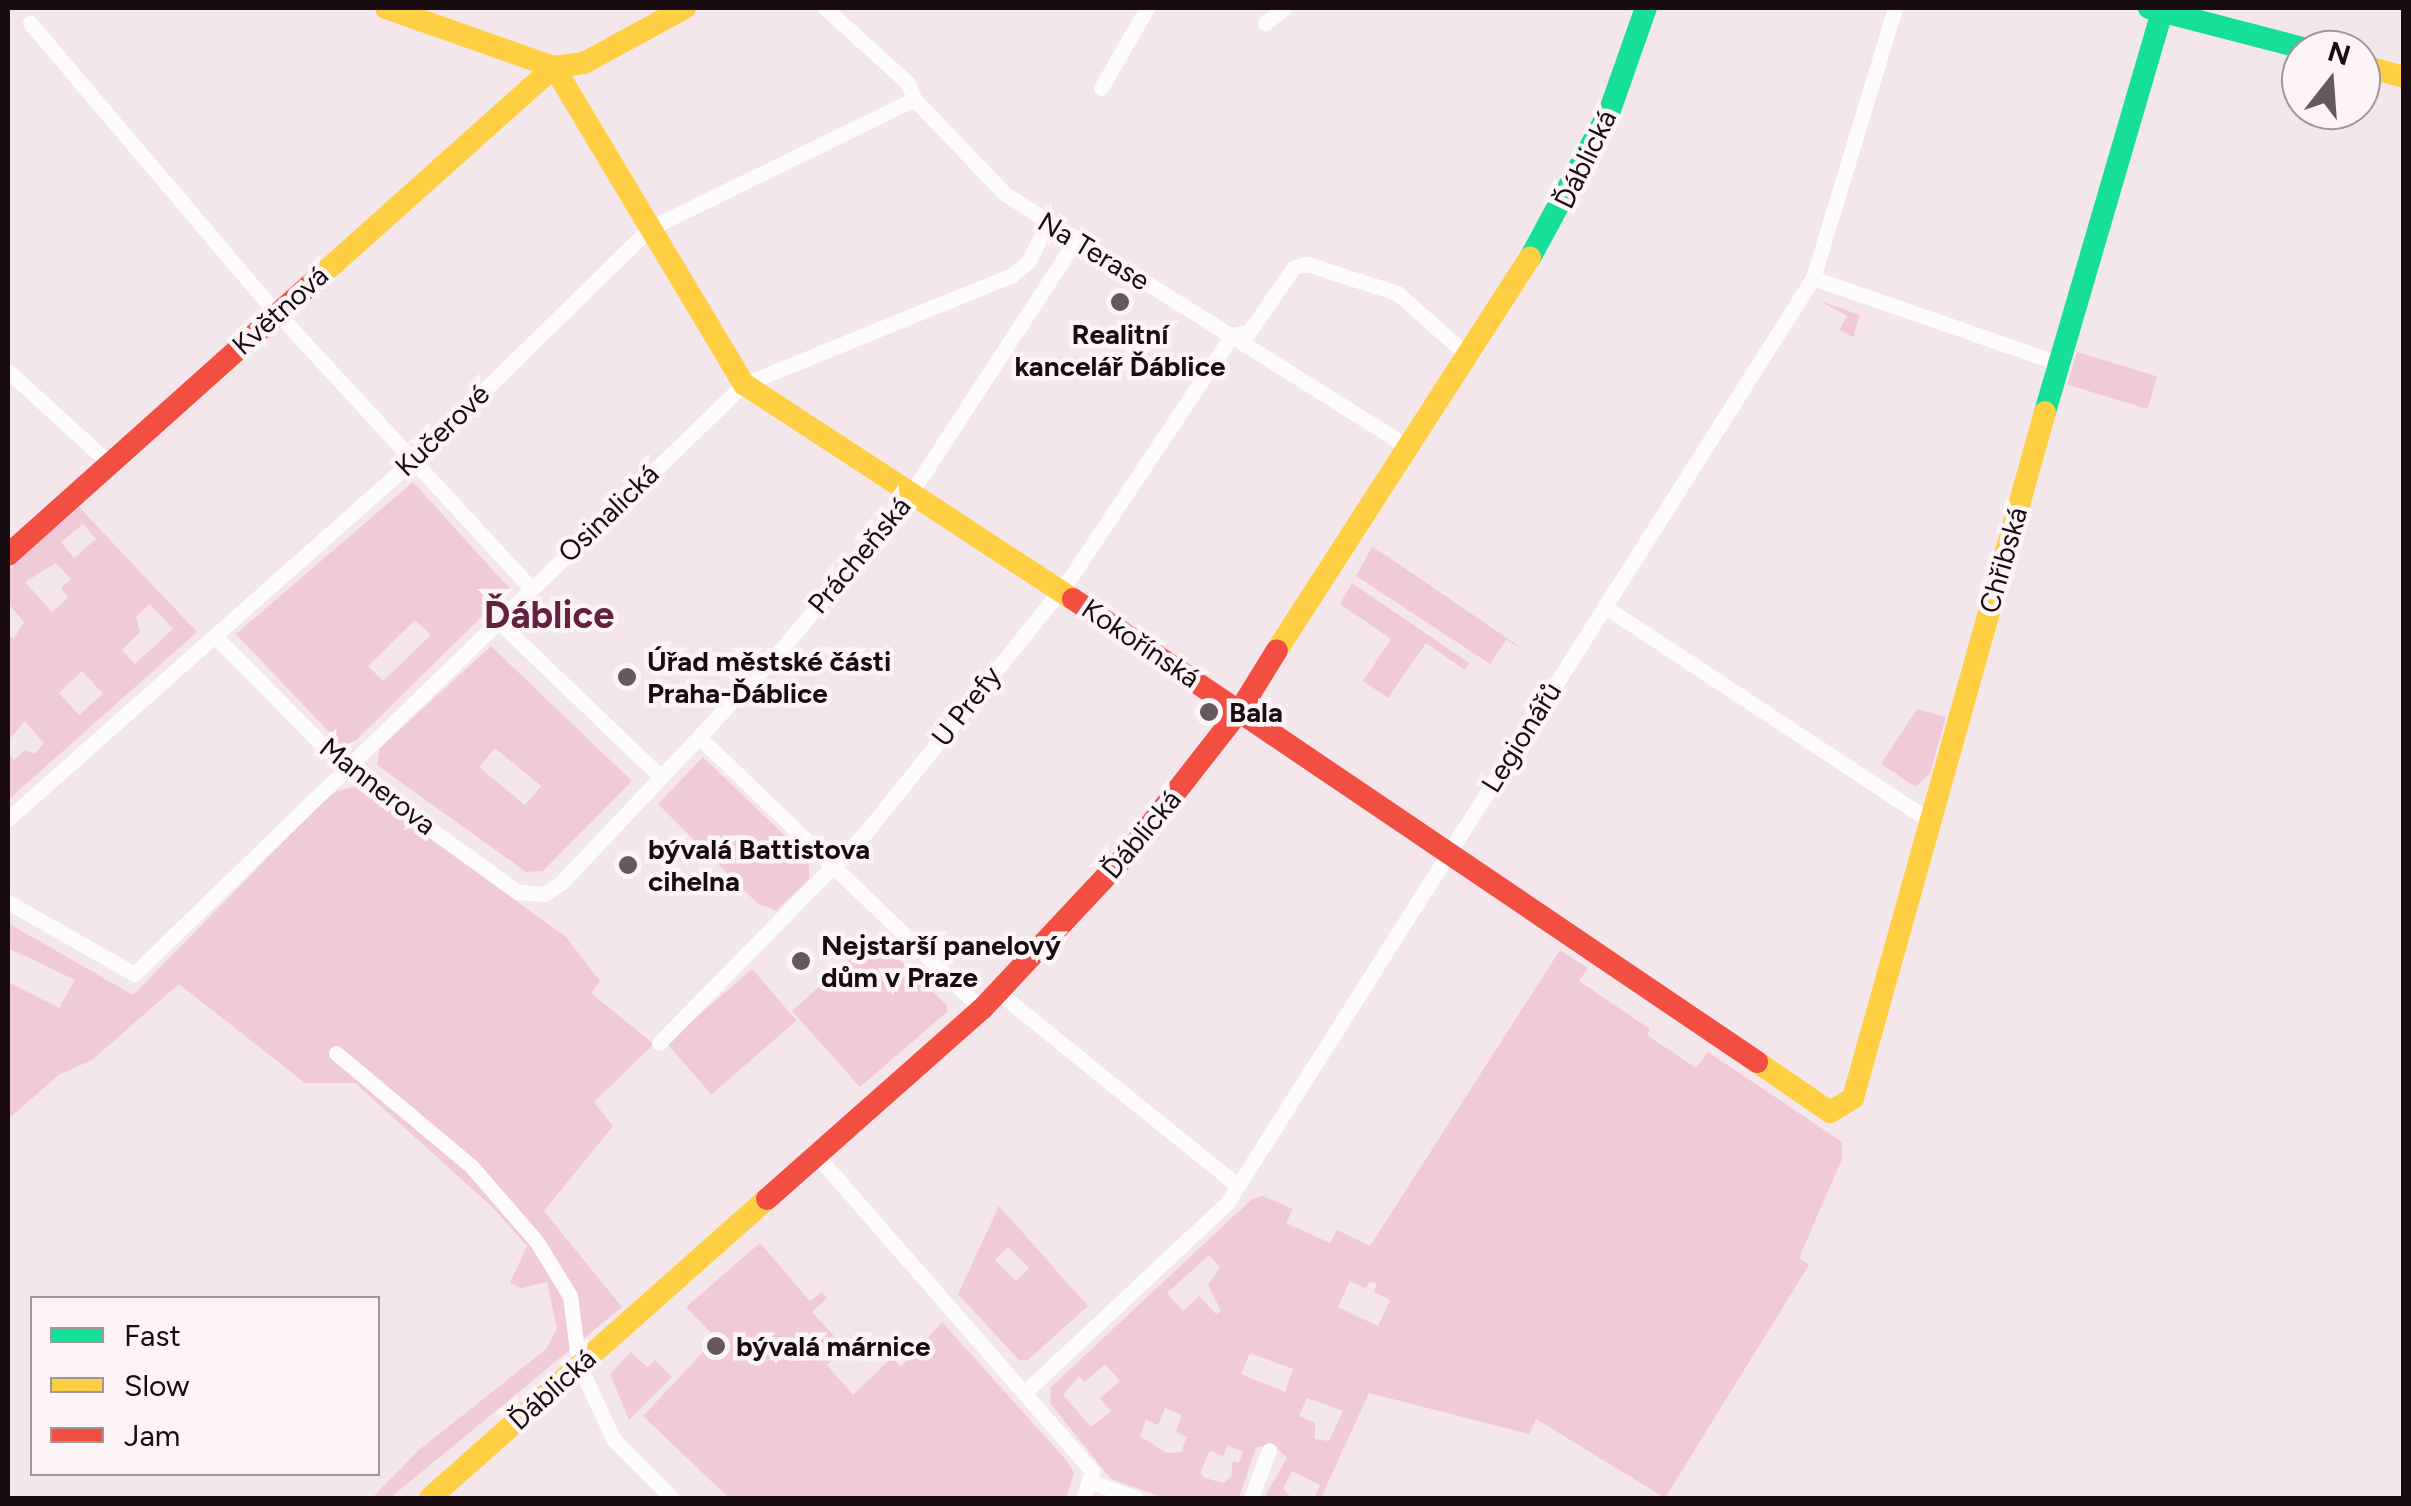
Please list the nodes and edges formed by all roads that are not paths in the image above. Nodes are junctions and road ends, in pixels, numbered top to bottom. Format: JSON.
{"nodes":[{"id":1,"x":386,"y":8,"type":"edge"},
{"id":2,"x":685,"y":8,"type":"edge"},
{"id":3,"x":825,"y":8,"type":"edge"},
{"id":4,"x":1147,"y":8,"type":"edge"},
{"id":5,"x":1284,"y":8,"type":"edge"},
{"id":6,"x":1646,"y":8,"type":"edge"},
{"id":7,"x":1895,"y":8,"type":"edge"},
{"id":8,"x":2158,"y":9,"type":"edge"},
{"id":9,"x":30,"y":23,"type":"dead end"},
{"id":10,"x":1265,"y":23,"type":"dead end"},
{"id":11,"x":2281,"y":42,"type":"edge"},
{"id":12,"x":554,"y":67,"type":"junction"},
{"id":13,"x":1101,"y":88,"type":"dead end"},
{"id":14,"x":914,"y":99,"type":"junction"},
{"id":15,"x":1048,"y":223,"type":"junction"},
{"id":16,"x":650,"y":228,"type":"junction"},
{"id":17,"x":1076,"y":240,"type":"junction"},
{"id":18,"x":1813,"y":278,"type":"junction"},
{"id":19,"x":278,"y":312,"type":"junction"},
{"id":20,"x":1232,"y":336,"type":"junction"},
{"id":21,"x":1464,"y":352,"type":"junction"},
{"id":22,"x":2059,"y":363,"type":"junction"},
{"id":23,"x":8,"y":370,"type":"edge"},
{"id":24,"x":744,"y":384,"type":"junction"},
{"id":25,"x":1406,"y":446,"type":"junction"},
{"id":26,"x":414,"y":459,"type":"junction"},
{"id":27,"x":109,"y":463,"type":"junction"},
{"id":28,"x":911,"y":493,"type":"junction"},
{"id":29,"x":8,"y":554,"type":"edge"},
{"id":30,"x":531,"y":588,"type":"junction"},
{"id":31,"x":1060,"y":588,"type":"junction"},
{"id":32,"x":1604,"y":606,"type":"junction"},
{"id":33,"x":497,"y":620,"type":"junction"},
{"id":34,"x":214,"y":636,"type":"junction"},
{"id":35,"x":1240,"y":710,"type":"junction"},
{"id":36,"x":699,"y":737,"type":"junction"},
{"id":37,"x":344,"y":766,"type":"junction"},
{"id":38,"x":661,"y":777,"type":"junction"},
{"id":39,"x":8,"y":819,"type":"edge"},
{"id":40,"x":1930,"y":821,"type":"junction"},
{"id":41,"x":1449,"y":851,"type":"junction"},
{"id":42,"x":836,"y":869,"type":"junction"},
{"id":43,"x":561,"y":883,"type":"joint"},
{"id":44,"x":8,"y":902,"type":"edge"},
{"id":45,"x":991,"y":1001,"type":"junction"},
{"id":46,"x":659,"y":1043,"type":"dead end"},
{"id":47,"x":336,"y":1052,"type":"dead end"},
{"id":48,"x":1840,"y":1111,"type":"joint"},
{"id":49,"x":819,"y":1158,"type":"junction"},
{"id":50,"x":1238,"y":1186,"type":"junction"},
{"id":51,"x":579,"y":1365,"type":"junction"},
{"id":52,"x":1025,"y":1392,"type":"junction"},
{"id":53,"x":1269,"y":1450,"type":"dead end"},
{"id":54,"x":1090,"y":1476,"type":"junction"},
{"id":55,"x":430,"y":1498,"type":"edge"},
{"id":56,"x":672,"y":1498,"type":"edge"},
{"id":57,"x":1083,"y":1498,"type":"edge"},
{"id":58,"x":1136,"y":1498,"type":"edge"},
{"id":59,"x":1251,"y":1498,"type":"edge"}],
"edges":[{"from":1,"to":12,"type":"street"},
{"from":2,"to":12,"type":"street"},
{"from":3,"to":14,"type":"street","name":"Na Terase"},
{"from":4,"to":13,"type":"street"},
{"from":5,"to":10,"type":"street"},
{"from":6,"to":21,"type":"street","name":"Ďáblická"},
{"from":7,"to":18,"type":"street","name":"Legionářů"},
{"from":8,"to":11,"type":"street"},
{"from":8,"to":22,"type":"street","name":"Chřibská"},
{"from":9,"to":19,"type":"street"},
{"from":12,"to":16,"type":"street","name":"Kokořínská"},
{"from":12,"to":19,"type":"street","name":"Květnová"},
{"from":14,"to":15,"type":"street","name":"Na Terase"},
{"from":14,"to":16,"type":"street","name":"Kučerové"},
{"from":15,"to":17,"type":"street","name":"Na Terase"},
{"from":15,"to":24,"type":"street","name":"Osinalická"},
{"from":16,"to":24,"type":"street","name":"Kokořínská"},
{"from":16,"to":26,"type":"street","name":"Kučerové"},
{"from":17,"to":20,"type":"street","name":"Na Terase"},
{"from":17,"to":28,"type":"street","name":"Prácheňská"},
{"from":18,"to":22,"type":"street"},
{"from":18,"to":32,"type":"street","name":"Legionářů"},
{"from":19,"to":26,"type":"street"},
{"from":19,"to":27,"type":"street","name":"Květnová"},
{"from":20,"to":21,"type":"street","name":"U Prefy"},
{"from":20,"to":25,"type":"street","name":"Na Terase"},
{"from":20,"to":31,"type":"street","name":"U Prefy"},
{"from":21,"to":25,"type":"street","name":"Ďáblická"},
{"from":22,"to":40,"type":"street","name":"Chřibská"},
{"from":23,"to":27,"type":"street"},
{"from":24,"to":28,"type":"street","name":"Kokořínská"},
{"from":24,"to":30,"type":"street","name":"Osinalická"},
{"from":25,"to":35,"type":"street","name":"Ďáblická"},
{"from":26,"to":30,"type":"street"},
{"from":26,"to":34,"type":"street","name":"Kučerové"},
{"from":27,"to":29,"type":"street","name":"Květnová"},
{"from":28,"to":31,"type":"street","name":"Kokořínská"},
{"from":28,"to":36,"type":"street","name":"Prácheňská"},
{"from":30,"to":33,"type":"street","name":"Osinalická"},
{"from":31,"to":35,"type":"street","name":"Kokořínská"},
{"from":31,"to":42,"type":"street","name":"U Prefy"},
{"from":32,"to":40,"type":"street"},
{"from":32,"to":41,"type":"street","name":"Legionářů"},
{"from":33,"to":37,"type":"street","name":"Osinalická"},
{"from":33,"to":38,"type":"street"},
{"from":34,"to":37,"type":"street","name":"Mannerova"},
{"from":34,"to":39,"type":"street","name":"Kučerové"},
{"from":35,"to":41,"type":"street","name":"Kokořínská"},
{"from":35,"to":45,"type":"street","name":"Ďáblická"},
{"from":36,"to":38,"type":"street","name":"Prácheňská"},
{"from":36,"to":42,"type":"street"},
{"from":37,"to":43,"type":"street","name":"Mannerova"},
{"from":37,"to":44,"type":"street","name":"Osinalická"},
{"from":38,"to":43,"type":"street","name":"Prácheňská"},
{"from":40,"to":48,"type":"street","name":"Chřibská"},
{"from":41,"to":48,"type":"street","name":"Kokořínská"},
{"from":41,"to":50,"type":"street","name":"Legionářů"},
{"from":42,"to":45,"type":"street"},
{"from":42,"to":46,"type":"street","name":"U Prefy"},
{"from":45,"to":49,"type":"street","name":"Ďáblická"},
{"from":45,"to":50,"type":"street"},
{"from":47,"to":51,"type":"street"},
{"from":49,"to":51,"type":"street","name":"Ďáblická"},
{"from":49,"to":52,"type":"street"},
{"from":50,"to":52,"type":"street","name":"Legionářů"},
{"from":51,"to":55,"type":"street","name":"Ďáblická"},
{"from":51,"to":56,"type":"street"},
{"from":52,"to":54,"type":"street"},
{"from":53,"to":59,"type":"street"},
{"from":54,"to":57,"type":"street"},
{"from":54,"to":58,"type":"street"}]}
